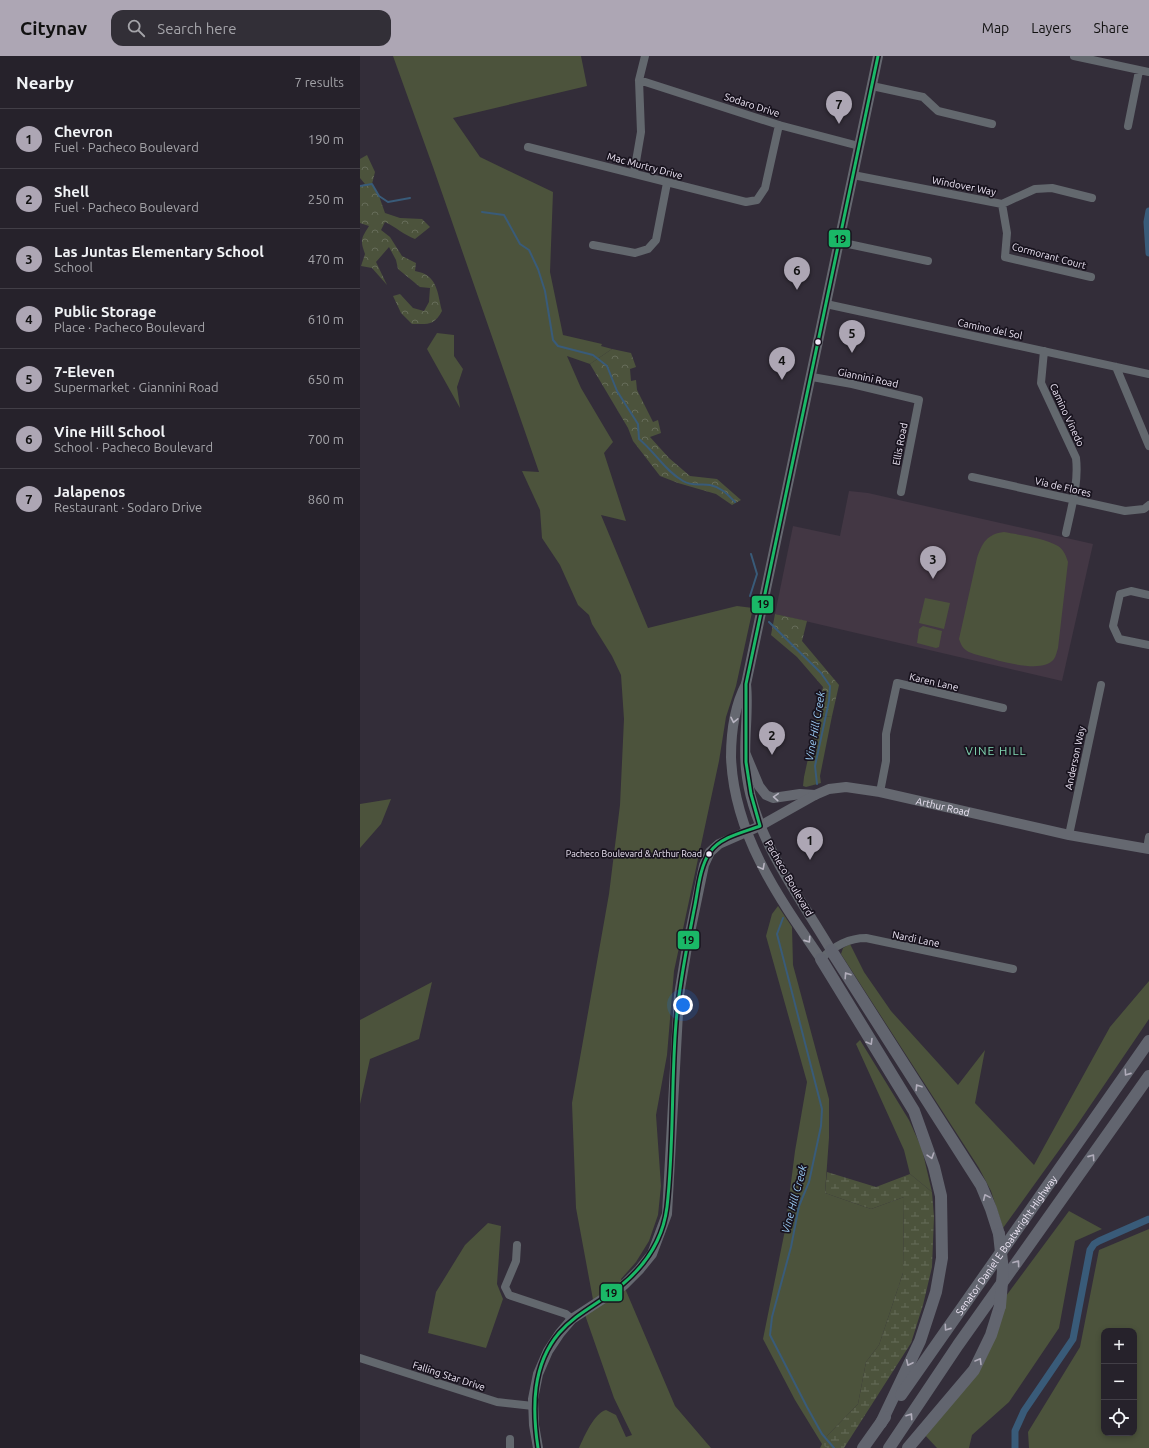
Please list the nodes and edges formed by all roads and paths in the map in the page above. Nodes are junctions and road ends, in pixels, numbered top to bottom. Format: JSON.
{"nodes":[{"id":1,"x":645,"y":56,"type":"edge"},
{"id":2,"x":878,"y":56,"type":"edge"},
{"id":3,"x":1074,"y":56,"type":"edge"},
{"id":4,"x":1139,"y":71,"type":"junction"},
{"id":5,"x":1149,"y":72,"type":"edge"},
{"id":6,"x":640,"y":80,"type":"junction"},
{"id":7,"x":872,"y":86,"type":"junction"},
{"id":8,"x":992,"y":124,"type":"dead end"},
{"id":9,"x":779,"y":125,"type":"junction"},
{"id":10,"x":1128,"y":126,"type":"dead end"},
{"id":11,"x":859,"y":146,"type":"junction"},
{"id":12,"x":528,"y":147,"type":"dead end"},
{"id":13,"x":634,"y":173,"type":"junction"},
{"id":14,"x":853,"y":175,"type":"junction"},
{"id":15,"x":667,"y":183,"type":"junction"},
{"id":16,"x":1092,"y":198,"type":"dead end"},
{"id":17,"x":1002,"y":204,"type":"junction"},
{"id":18,"x":839,"y":242,"type":"junction"},
{"id":19,"x":593,"y":245,"type":"dead end"},
{"id":20,"x":928,"y":261,"type":"dead end"},
{"id":21,"x":1091,"y":277,"type":"dead end"},
{"id":22,"x":826,"y":304,"type":"junction"},
{"id":23,"x":1044,"y":351,"type":"junction"},
{"id":24,"x":1116,"y":367,"type":"junction"},
{"id":25,"x":1149,"y":374,"type":"edge"},
{"id":26,"x":812,"y":376,"type":"junction"},
{"id":27,"x":919,"y":400,"type":"joint"},
{"id":28,"x":1149,"y":446,"type":"edge"},
{"id":29,"x":972,"y":477,"type":"dead end"},
{"id":30,"x":901,"y":492,"type":"dead end"},
{"id":31,"x":1073,"y":499,"type":"junction"},
{"id":32,"x":1149,"y":505,"type":"edge"},
{"id":33,"x":1066,"y":533,"type":"dead end"},
{"id":34,"x":1149,"y":595,"type":"edge"},
{"id":35,"x":1149,"y":644,"type":"edge"},
{"id":36,"x":746,"y":684,"type":"junction"},
{"id":37,"x":1101,"y":685,"type":"dead end"},
{"id":38,"x":1003,"y":708,"type":"dead end"},
{"id":39,"x":745,"y":754,"type":"junction"},
{"id":40,"x":880,"y":792,"type":"junction"},
{"id":41,"x":815,"y":795,"type":"junction"},
{"id":42,"x":760,"y":826,"type":"junction"},
{"id":43,"x":746,"y":832,"type":"junction"},
{"id":44,"x":1069,"y":835,"type":"junction"},
{"id":45,"x":1149,"y":837,"type":"edge"},
{"id":46,"x":1148,"y":849,"type":"edge"},
{"id":47,"x":831,"y":950,"type":"junction"},
{"id":48,"x":821,"y":959,"type":"junction"},
{"id":49,"x":1013,"y":969,"type":"dead end"},
{"id":50,"x":1149,"y":1041,"type":"edge"},
{"id":51,"x":1149,"y":1076,"type":"edge"},
{"id":52,"x":517,"y":1245,"type":"dead end"},
{"id":53,"x":572,"y":1320,"type":"junction"},
{"id":54,"x":360,"y":1358,"type":"edge"},
{"id":55,"x":533,"y":1406,"type":"junction"},
{"id":56,"x":881,"y":1423,"type":"junction"},
{"id":57,"x":510,"y":1439,"type":"dead end"},
{"id":58,"x":510,"y":1448,"type":"edge"},
{"id":59,"x":538,"y":1448,"type":"edge"},
{"id":60,"x":863,"y":1448,"type":"edge"},
{"id":61,"x":889,"y":1448,"type":"edge"},
{"id":62,"x":908,"y":1448,"type":"edge"}],
"edges":[{"from":1,"to":6,"type":"street"},
{"from":2,"to":7,"type":"main road","name":"Pacheco Boulevard"},
{"from":3,"to":4,"type":"street"},
{"from":4,"to":5,"type":"street"},
{"from":4,"to":10,"type":"street"},
{"from":6,"to":9,"type":"street","name":"Sodaro Drive"},
{"from":6,"to":13,"type":"street"},
{"from":7,"to":8,"type":"street"},
{"from":7,"to":11,"type":"main road","name":"Pacheco Boulevard"},
{"from":9,"to":11,"type":"street","name":"Sodaro Drive"},
{"from":9,"to":15,"type":"street","name":"Mac Murtry Drive"},
{"from":11,"to":14,"type":"main road","name":"Pacheco Boulevard"},
{"from":12,"to":13,"type":"street","name":"Mac Murtry Drive"},
{"from":13,"to":15,"type":"street","name":"Mac Murtry Drive"},
{"from":14,"to":17,"type":"street","name":"Windover Way"},
{"from":14,"to":18,"type":"main road","name":"Pacheco Boulevard"},
{"from":15,"to":19,"type":"street"},
{"from":16,"to":17,"type":"street","name":"Windover Way"},
{"from":17,"to":21,"type":"street","name":"Cormorant Court"},
{"from":18,"to":20,"type":"street"},
{"from":18,"to":22,"type":"main road","name":"Pacheco Boulevard"},
{"from":22,"to":23,"type":"street","name":"Camino del Sol"},
{"from":22,"to":26,"type":"main road","name":"Pacheco Boulevard"},
{"from":23,"to":24,"type":"street","name":"Camino del Sol"},
{"from":23,"to":31,"type":"street","name":"Camino Vinedo"},
{"from":24,"to":25,"type":"street","name":"Camino del Sol"},
{"from":24,"to":28,"type":"street"},
{"from":26,"to":27,"type":"street","name":"Giannini Road"},
{"from":26,"to":36,"type":"main road","name":"Pacheco Boulevard"},
{"from":27,"to":30,"type":"street","name":"Ellis Road"},
{"from":29,"to":31,"type":"street","name":"Via de Flores"},
{"from":31,"to":32,"type":"street","name":"Via de Flores"},
{"from":31,"to":33,"type":"street","name":"Camino Vinedo"},
{"from":34,"to":35,"type":"street"},
{"from":36,"to":39,"type":"main road","name":"Pacheco Boulevard"},
{"from":36,"to":43,"type":"main road","name":"Pacheco Boulevard","one_way":true},
{"from":37,"to":44,"type":"street","name":"Anderson Way"},
{"from":38,"to":40,"type":"street","name":"Karen Lane"},
{"from":41,"to":39,"type":"main road","one_way":true},
{"from":39,"to":42,"type":"main road","name":"Pacheco Boulevard"},
{"from":40,"to":41,"type":"main road","name":"Arthur Road"},
{"from":40,"to":44,"type":"main road","name":"Arthur Road"},
{"from":41,"to":42,"type":"main road","name":"Arthur Road"},
{"from":42,"to":43,"type":"main road","name":"Arthur Road"},
{"from":42,"to":47,"type":"main road","name":"Pacheco Boulevard"},
{"from":43,"to":48,"type":"main road","name":"Pacheco Boulevard","one_way":true},
{"from":43,"to":53,"type":"main road"},
{"from":44,"to":46,"type":"main road","name":"Arthur Road"},
{"from":45,"to":46,"type":"street"},
{"from":47,"to":48,"type":"street","name":"Nardi Lane"},
{"from":47,"to":49,"type":"street","name":"Nardi Lane"},
{"from":62,"to":47,"type":"highway","one_way":true,"bridge":true},
{"from":48,"to":56,"type":"highway","one_way":true},
{"from":50,"to":56,"type":"highway","name":"Senator Daniel E Boatwright Highway","one_way":true},
{"from":61,"to":51,"type":"highway","name":"Senator Daniel E Boatwright Highway","one_way":true},
{"from":52,"to":53,"type":"street"},
{"from":53,"to":55,"type":"main road"},
{"from":54,"to":55,"type":"street","name":"Falling Star Drive"},
{"from":55,"to":59,"type":"main road"},
{"from":56,"to":60,"type":"highway","name":"Senator Daniel E Boatwright Highway"},
{"from":57,"to":58,"type":"street"}]}
